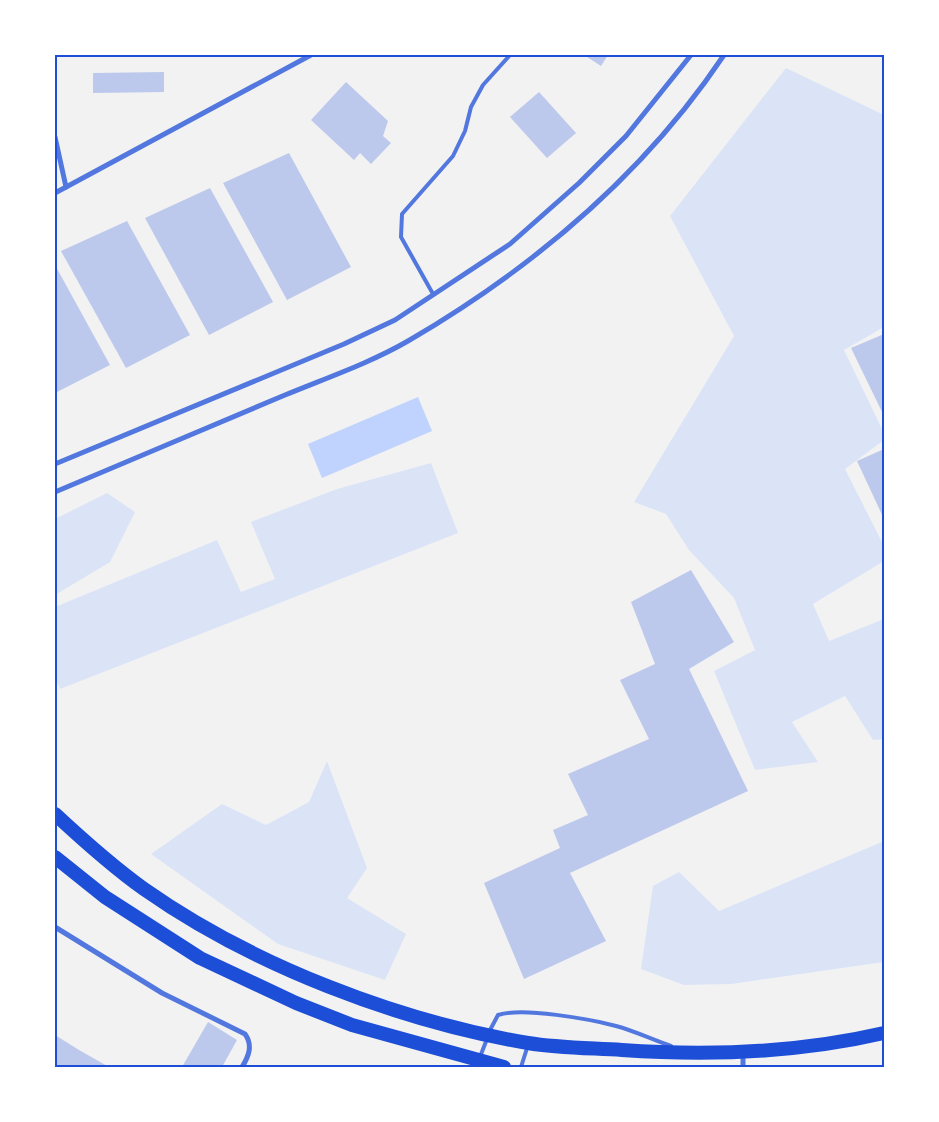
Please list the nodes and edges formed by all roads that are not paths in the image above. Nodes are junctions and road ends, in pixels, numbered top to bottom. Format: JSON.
{"nodes":[{"id":1,"x":311,"y":55,"type":"edge"},
{"id":2,"x":510,"y":55,"type":"edge"},
{"id":3,"x":691,"y":55,"type":"edge"},
{"id":4,"x":724,"y":55,"type":"edge"},
{"id":5,"x":55,"y":137,"type":"edge"},
{"id":6,"x":66,"y":187,"type":"junction"},
{"id":7,"x":55,"y":193,"type":"edge"},
{"id":8,"x":433,"y":294,"type":"junction"},
{"id":9,"x":55,"y":464,"type":"edge"},
{"id":10,"x":55,"y":492,"type":"edge"},
{"id":11,"x":55,"y":814,"type":"edge"},
{"id":12,"x":55,"y":857,"type":"edge"},
{"id":13,"x":55,"y":927,"type":"edge"},
{"id":14,"x":884,"y":1033,"type":"edge"},
{"id":15,"x":489,"y":1034,"type":"junction"},
{"id":16,"x":529,"y":1043,"type":"junction"},
{"id":17,"x":743,"y":1052,"type":"junction"},
{"id":18,"x":690,"y":1053,"type":"junction"},
{"id":19,"x":478,"y":1064,"type":"edge"},
{"id":20,"x":242,"y":1067,"type":"edge"},
{"id":21,"x":504,"y":1067,"type":"edge"},
{"id":22,"x":521,"y":1067,"type":"edge"},
{"id":23,"x":743,"y":1067,"type":"edge"}],
"edges":[{"from":1,"to":6,"type":"street"},
{"from":2,"to":8,"type":"lane"},
{"from":3,"to":8,"type":"street"},
{"from":4,"to":10,"type":"street"},
{"from":5,"to":6,"type":"street"},
{"from":6,"to":7,"type":"street"},
{"from":8,"to":9,"type":"street"},
{"from":11,"to":15,"type":"highway"},
{"from":12,"to":19,"type":"highway"},
{"from":13,"to":20,"type":"street"},
{"from":14,"to":17,"type":"highway"},
{"from":15,"to":16,"type":"highway"},
{"from":15,"to":18,"type":"lane"},
{"from":15,"to":19,"type":"lane"},
{"from":16,"to":18,"type":"highway"},
{"from":16,"to":22,"type":"lane"},
{"from":17,"to":18,"type":"highway"},
{"from":17,"to":23,"type":"street"},
{"from":19,"to":21,"type":"highway"}]}
